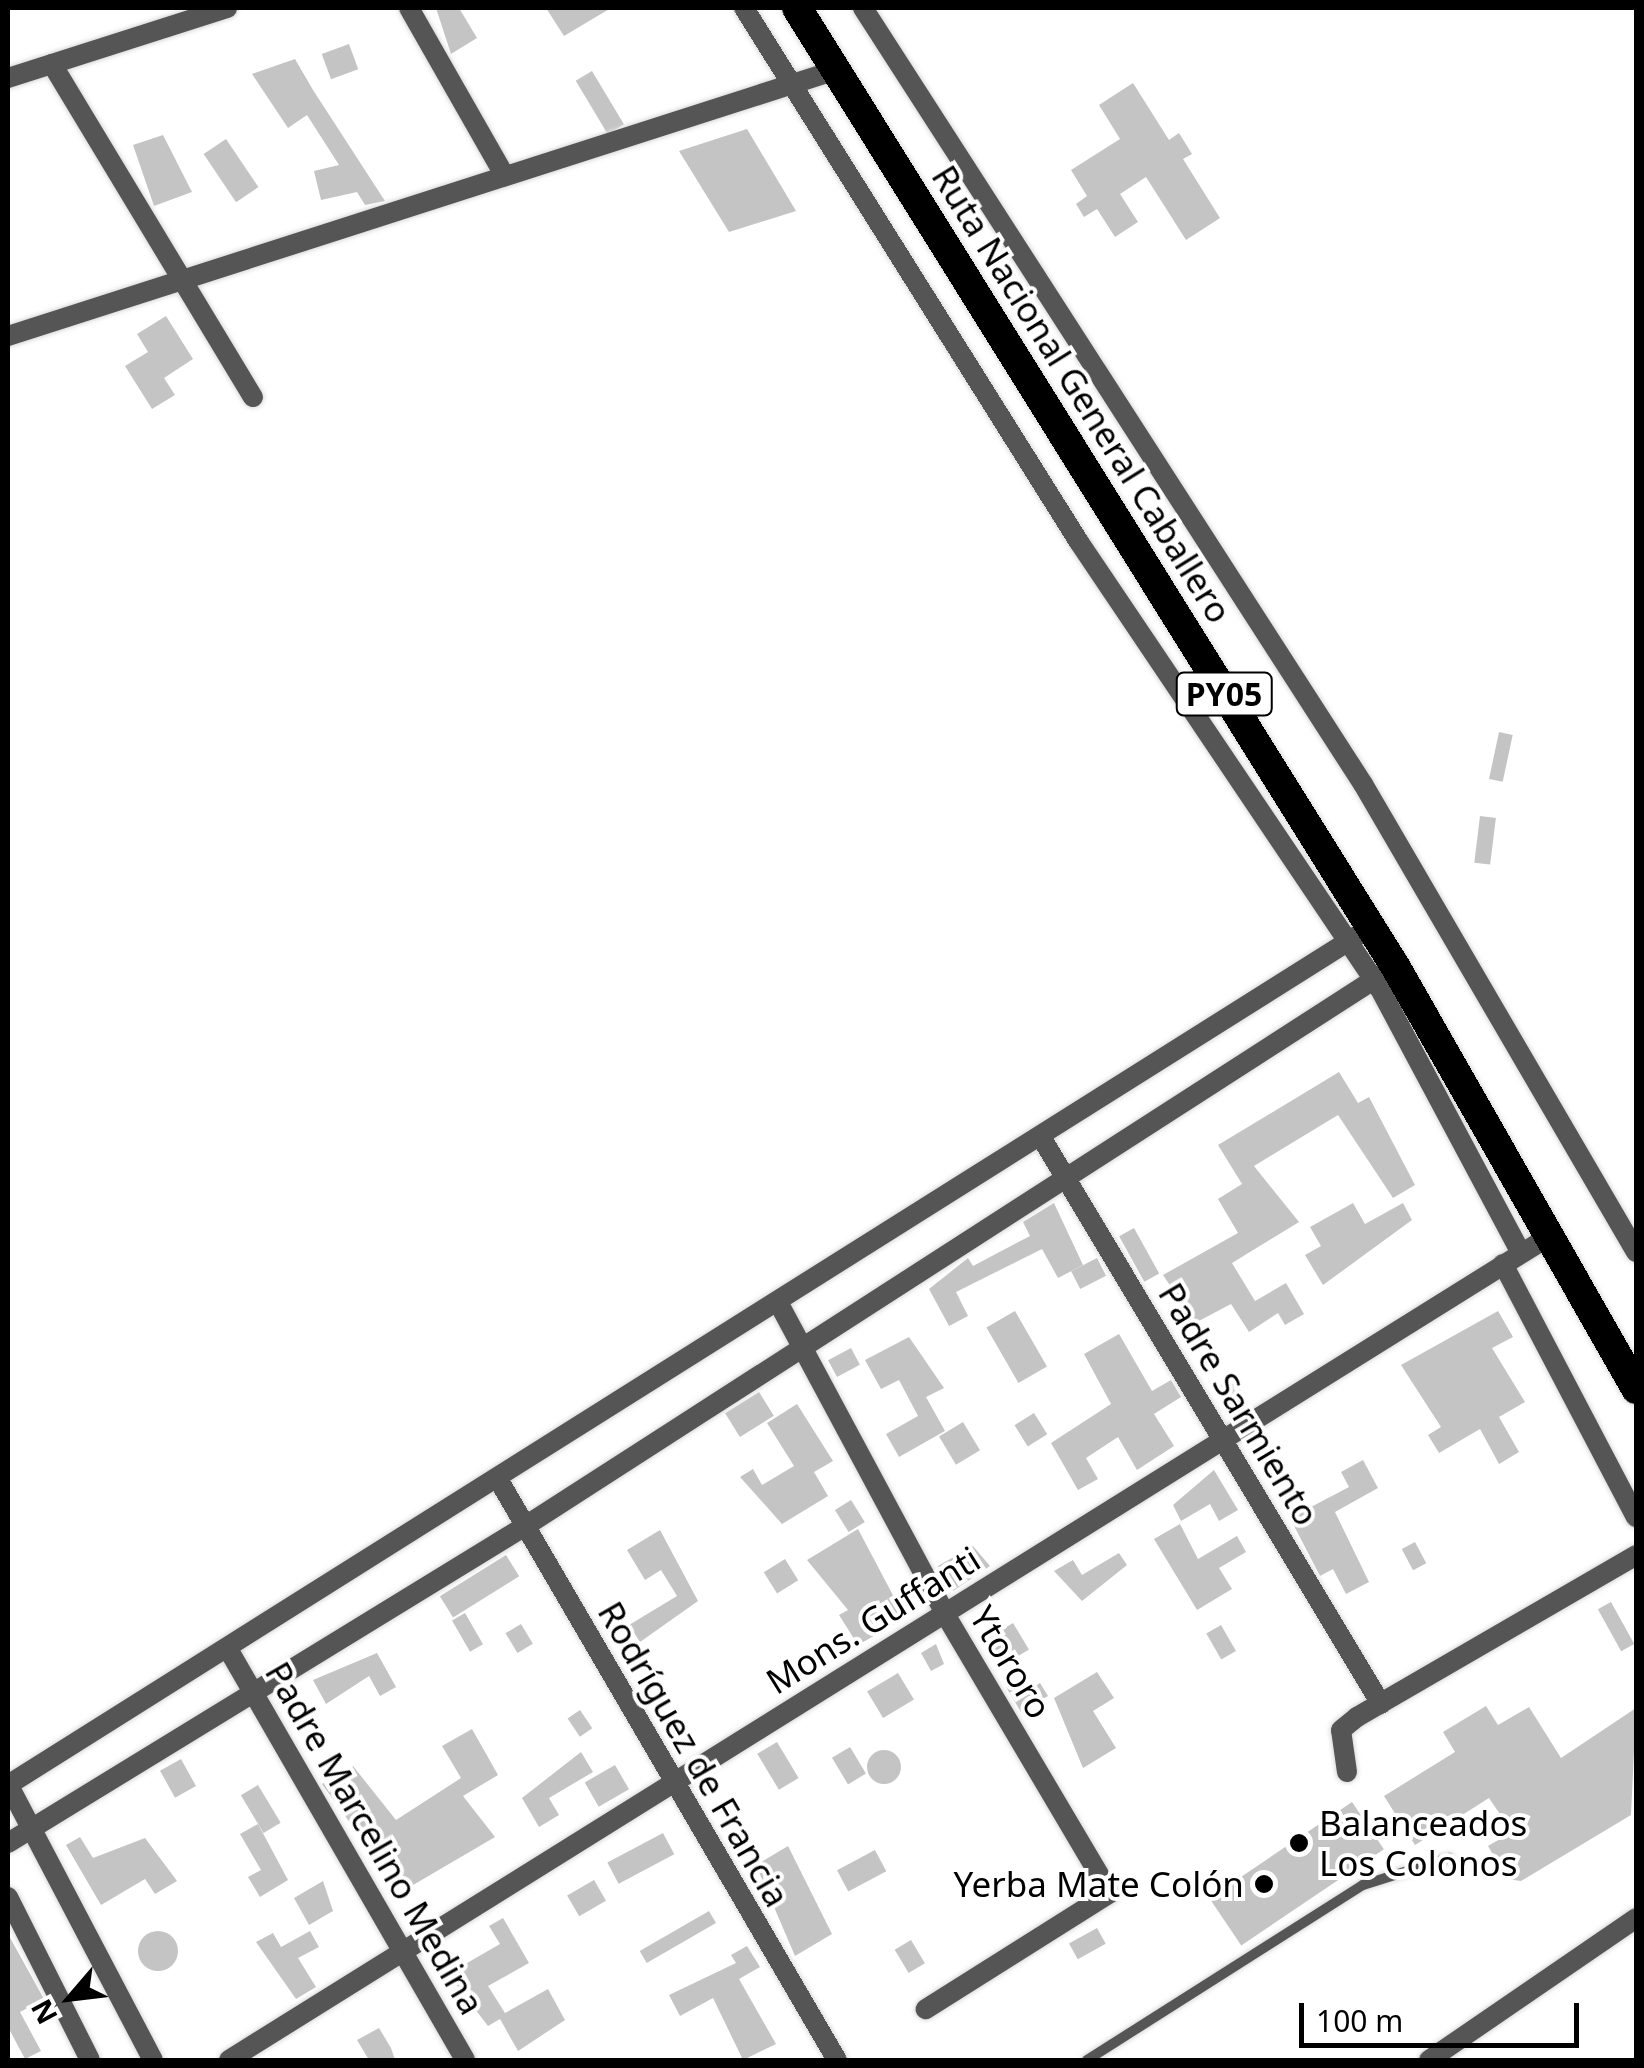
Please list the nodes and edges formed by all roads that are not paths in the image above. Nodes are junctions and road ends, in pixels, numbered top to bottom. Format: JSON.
{"nodes":[{"id":1,"x":227,"y":8,"type":"edge"},
{"id":2,"x":409,"y":8,"type":"edge"},
{"id":3,"x":744,"y":8,"type":"edge"},
{"id":4,"x":797,"y":8,"type":"edge"},
{"id":5,"x":863,"y":8,"type":"edge"},
{"id":6,"x":52,"y":64,"type":"junction"},
{"id":7,"x":836,"y":70,"type":"junction"},
{"id":8,"x":8,"y":78,"type":"edge"},
{"id":9,"x":790,"y":84,"type":"junction"},
{"id":10,"x":503,"y":174,"type":"junction"},
{"id":11,"x":182,"y":279,"type":"junction"},
{"id":12,"x":8,"y":336,"type":"edge"},
{"id":13,"x":253,"y":398,"type":"dead end"},
{"id":14,"x":1359,"y":935,"type":"junction"},
{"id":15,"x":1384,"y":973,"type":"junction"},
{"id":16,"x":1041,"y":1137,"type":"junction"},
{"id":17,"x":1068,"y":1182,"type":"junction"},
{"id":18,"x":1552,"y":1234,"type":"junction"},
{"id":19,"x":1636,"y":1252,"type":"edge"},
{"id":20,"x":1512,"y":1259,"type":"junction"},
{"id":21,"x":778,"y":1302,"type":"junction"},
{"id":22,"x":801,"y":1350,"type":"junction"},
{"id":23,"x":1636,"y":1390,"type":"edge"},
{"id":24,"x":1224,"y":1440,"type":"junction"},
{"id":25,"x":498,"y":1479,"type":"junction"},
{"id":26,"x":1636,"y":1517,"type":"edge"},
{"id":27,"x":526,"y":1525,"type":"junction"},
{"id":28,"x":1636,"y":1555,"type":"edge"},
{"id":29,"x":944,"y":1614,"type":"junction"},
{"id":30,"x":228,"y":1649,"type":"junction"},
{"id":31,"x":257,"y":1692,"type":"junction"},
{"id":32,"x":1380,"y":1704,"type":"junction"},
{"id":33,"x":1347,"y":1772,"type":"dead end"},
{"id":34,"x":8,"y":1785,"type":"edge"},
{"id":35,"x":670,"y":1785,"type":"junction"},
{"id":36,"x":33,"y":1830,"type":"junction"},
{"id":37,"x":8,"y":1843,"type":"edge"},
{"id":38,"x":1448,"y":1858,"type":"dead end"},
{"id":39,"x":8,"y":1897,"type":"edge"},
{"id":40,"x":1636,"y":1918,"type":"edge"},
{"id":41,"x":401,"y":1953,"type":"junction"},
{"id":42,"x":926,"y":2010,"type":"dead end"},
{"id":43,"x":90,"y":2060,"type":"edge"},
{"id":44,"x":153,"y":2060,"type":"edge"},
{"id":45,"x":229,"y":2060,"type":"edge"},
{"id":46,"x":464,"y":2060,"type":"edge"},
{"id":47,"x":837,"y":2060,"type":"edge"},
{"id":48,"x":1087,"y":2060,"type":"edge"},
{"id":49,"x":1429,"y":2060,"type":"edge"}],
"edges":[{"from":1,"to":6,"type":"street"},
{"from":2,"to":10,"type":"street"},
{"from":3,"to":9,"type":"street"},
{"from":4,"to":7,"type":"highway","name":"Ruta Nacional General Caballero","number":"PY05"},
{"from":5,"to":19,"type":"street"},
{"from":6,"to":8,"type":"street"},
{"from":6,"to":11,"type":"street"},
{"from":7,"to":9,"type":"street"},
{"from":7,"to":14,"type":"highway","name":"Ruta Nacional General Caballero","number":"PY05"},
{"from":9,"to":10,"type":"street"},
{"from":9,"to":14,"type":"street"},
{"from":10,"to":11,"type":"street"},
{"from":11,"to":12,"type":"street"},
{"from":11,"to":13,"type":"street"},
{"from":14,"to":15,"type":"highway","name":"Ruta Nacional General Caballero","number":"PY05"},
{"from":14,"to":16,"type":"street"},
{"from":15,"to":17,"type":"street"},
{"from":15,"to":18,"type":"highway","name":"Ruta Nacional General Caballero","number":"PY05"},
{"from":15,"to":20,"type":"street"},
{"from":16,"to":17,"type":"street","name":"Padre Sarmiento"},
{"from":16,"to":21,"type":"street"},
{"from":17,"to":22,"type":"street"},
{"from":17,"to":24,"type":"street","name":"Padre Sarmiento"},
{"from":18,"to":20,"type":"street","name":"Mons. Guffanti"},
{"from":18,"to":23,"type":"highway","name":"Ruta Nacional General Caballero","number":"PY05"},
{"from":20,"to":24,"type":"street","name":"Mons. Guffanti"},
{"from":20,"to":26,"type":"street"},
{"from":21,"to":22,"type":"street","name":"Ytororo"},
{"from":21,"to":25,"type":"street"},
{"from":22,"to":27,"type":"street"},
{"from":22,"to":29,"type":"street","name":"Ytororo"},
{"from":24,"to":29,"type":"street","name":"Mons. Guffanti"},
{"from":24,"to":32,"type":"street","name":"Padre Sarmiento"},
{"from":25,"to":27,"type":"street","name":"Rodríguez de Francia"},
{"from":25,"to":30,"type":"street"},
{"from":27,"to":31,"type":"street"},
{"from":27,"to":35,"type":"street","name":"Rodríguez de Francia"},
{"from":28,"to":32,"type":"street"},
{"from":29,"to":35,"type":"street","name":"Mons. Guffanti"},
{"from":29,"to":42,"type":"street","name":"Ytororo"},
{"from":30,"to":31,"type":"street","name":"Padre Marcelino Medina"},
{"from":30,"to":34,"type":"street"},
{"from":31,"to":36,"type":"street"},
{"from":31,"to":41,"type":"street","name":"Padre Marcelino Medina"},
{"from":32,"to":33,"type":"street"},
{"from":34,"to":36,"type":"street"},
{"from":35,"to":41,"type":"street","name":"Mons. Guffanti"},
{"from":35,"to":47,"type":"street","name":"Rodríguez de Francia"},
{"from":36,"to":37,"type":"street"},
{"from":36,"to":44,"type":"street"},
{"from":38,"to":48,"type":"lane"},
{"from":39,"to":43,"type":"street"},
{"from":40,"to":49,"type":"street"},
{"from":41,"to":45,"type":"street","name":"Mons. Guffanti"},
{"from":41,"to":46,"type":"street","name":"Padre Marcelino Medina"}]}
